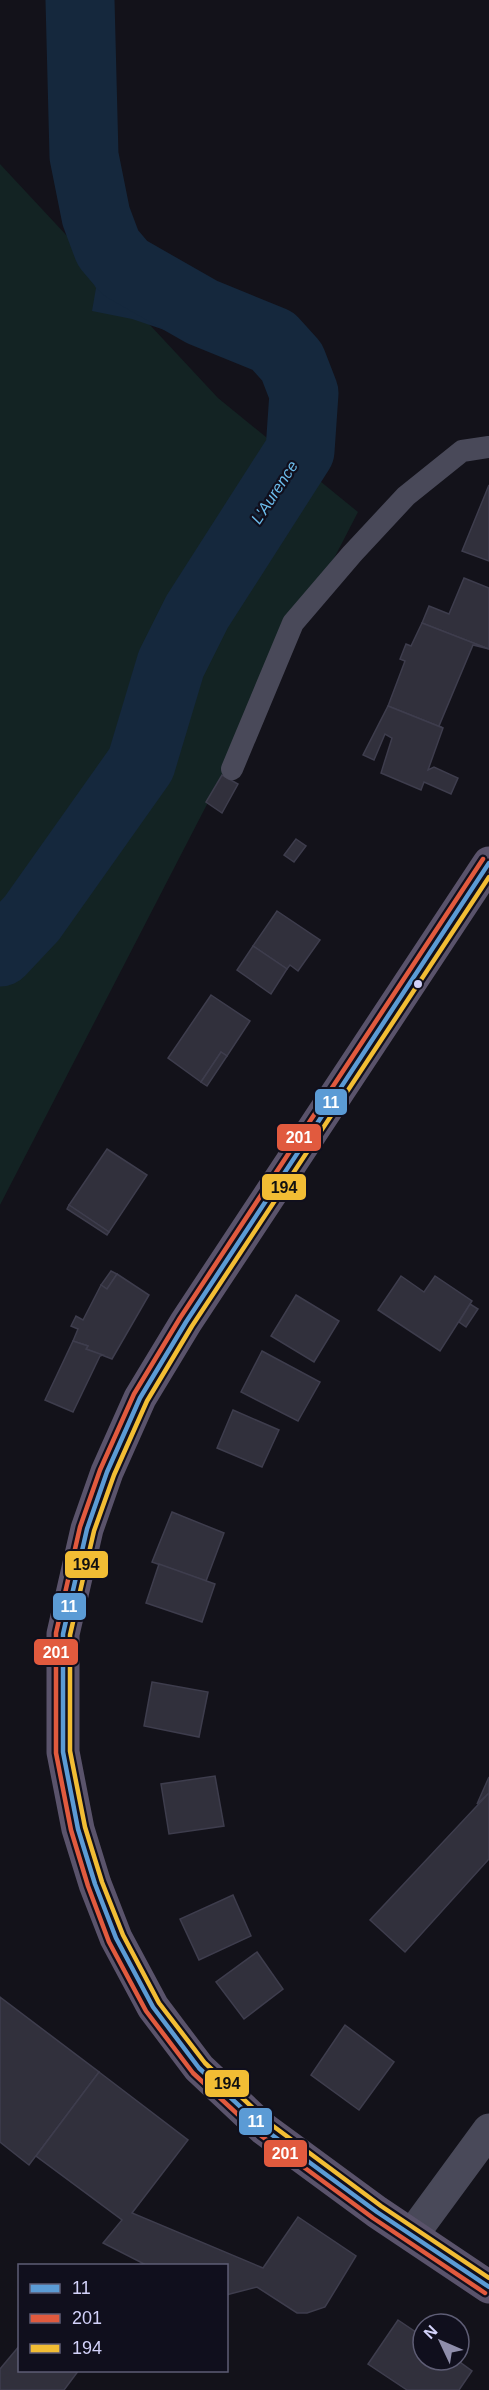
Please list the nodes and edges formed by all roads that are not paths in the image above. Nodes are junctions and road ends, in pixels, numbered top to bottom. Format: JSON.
{"nodes":[{"id":1,"x":489,"y":447,"type":"edge"},
{"id":2,"x":232,"y":769,"type":"dead end"},
{"id":3,"x":489,"y":863,"type":"edge"},
{"id":4,"x":489,"y":2130,"type":"edge"},
{"id":5,"x":412,"y":2235,"type":"junction"},
{"id":6,"x":489,"y":2288,"type":"edge"}],
"edges":[{"from":1,"to":2,"type":"lane"},
{"from":3,"to":5,"type":"main road"},
{"from":4,"to":5,"type":"street"},
{"from":5,"to":6,"type":"main road"}]}
